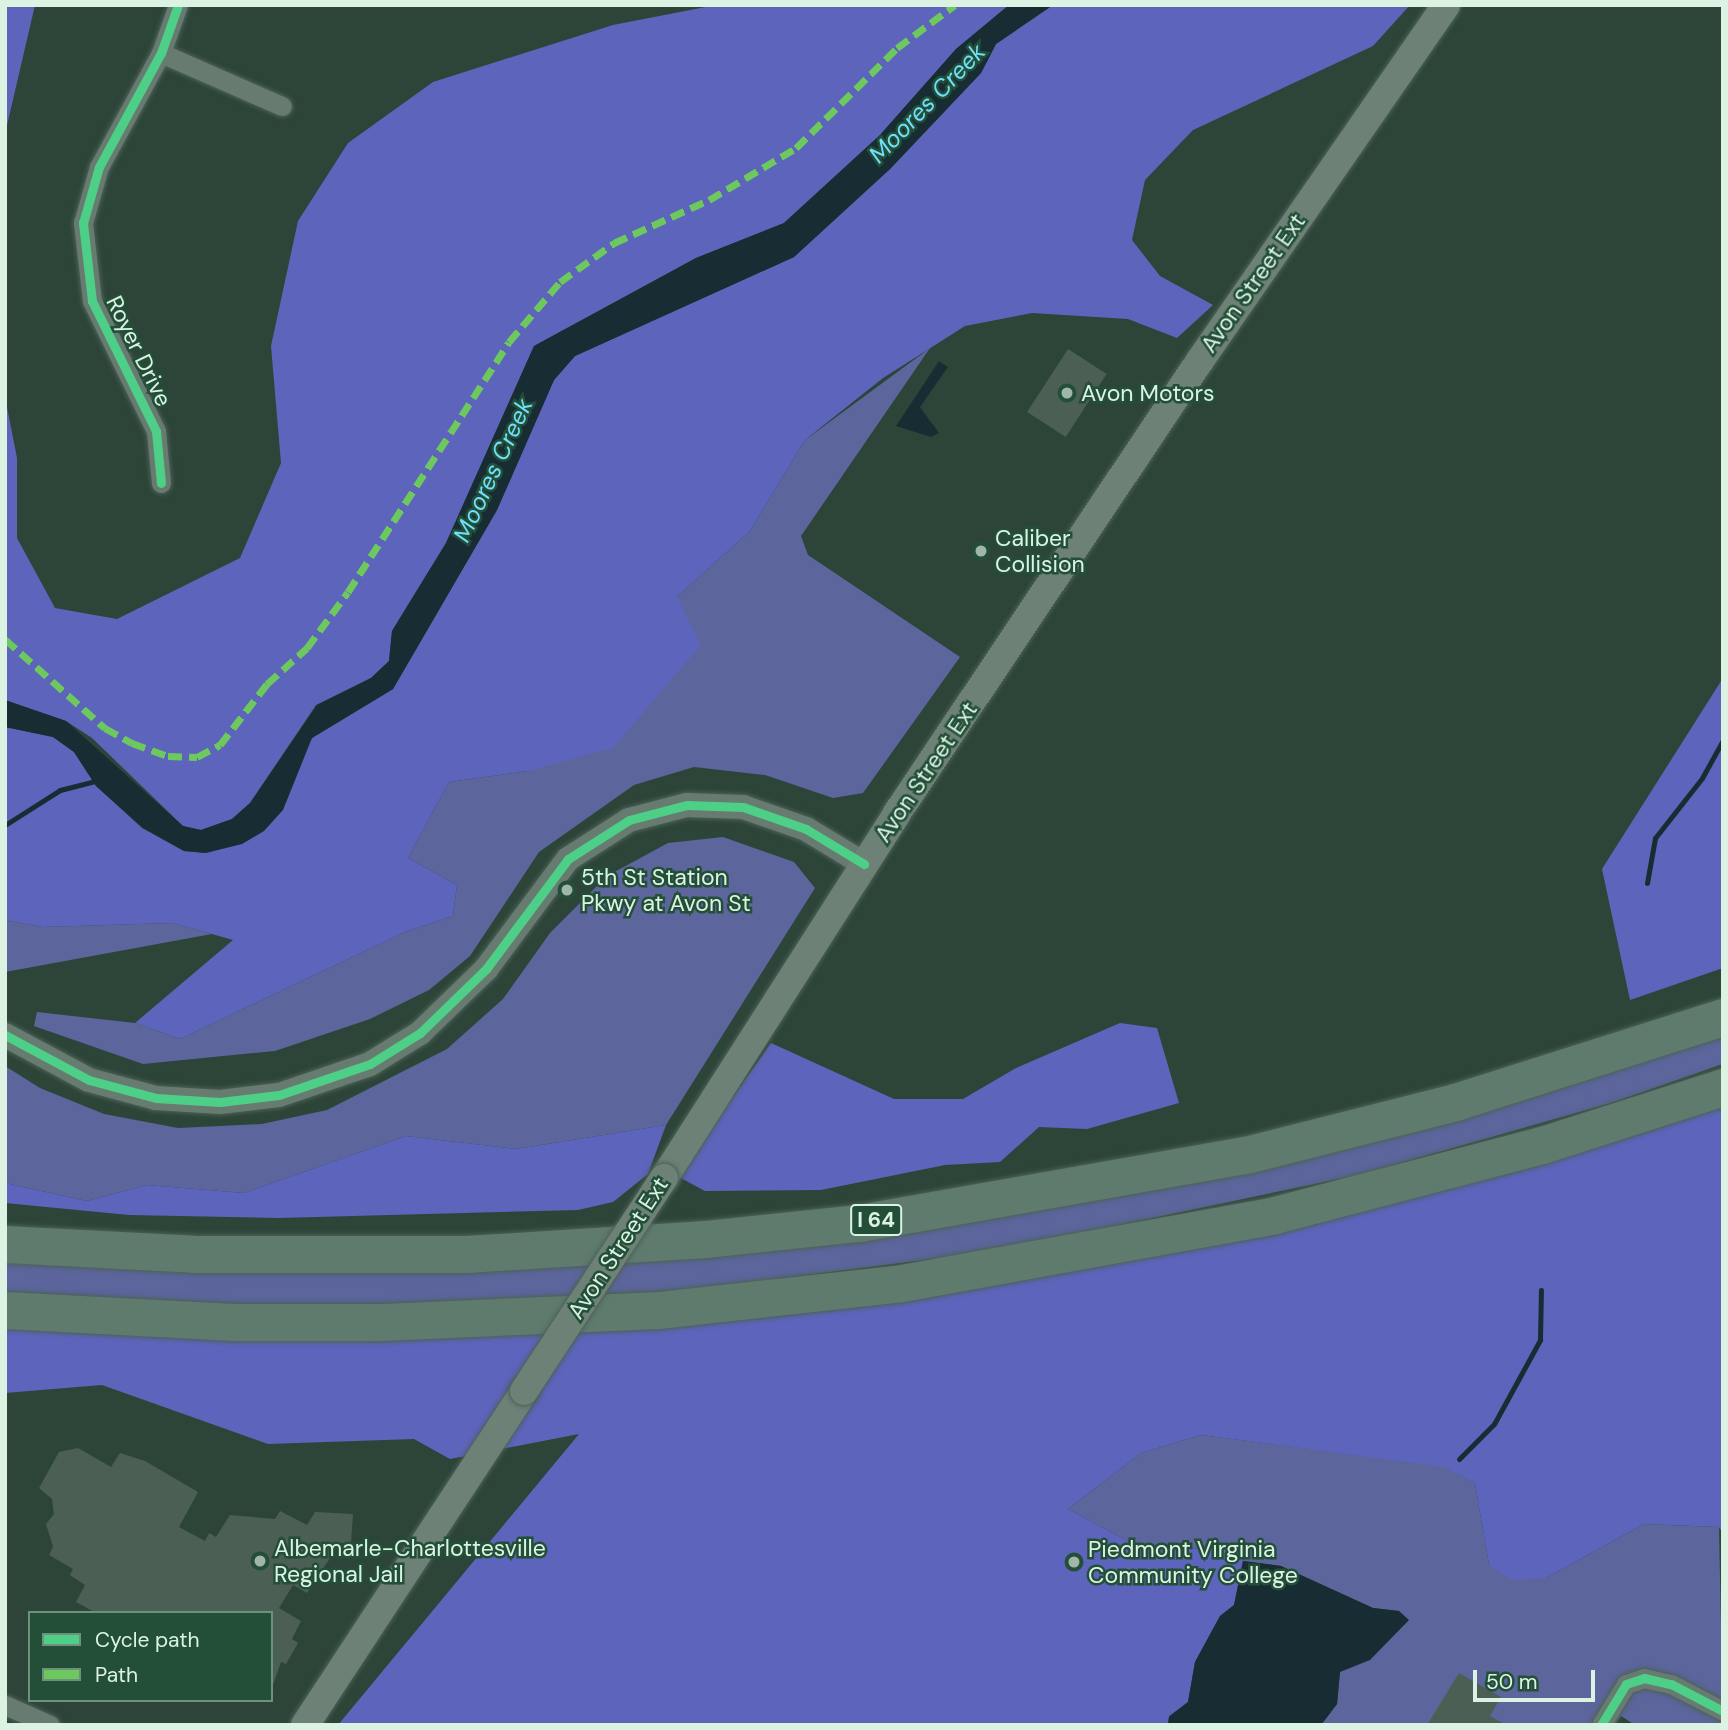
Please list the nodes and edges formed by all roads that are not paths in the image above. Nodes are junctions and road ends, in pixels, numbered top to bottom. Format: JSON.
{"nodes":[{"id":1,"x":178,"y":5,"type":"edge"},
{"id":2,"x":1446,"y":5,"type":"edge"},
{"id":3,"x":161,"y":53,"type":"junction"},
{"id":4,"x":282,"y":106,"type":"dead end"},
{"id":5,"x":161,"y":483,"type":"dead end"},
{"id":6,"x":864,"y":864,"type":"junction"},
{"id":7,"x":1723,"y":1017,"type":"edge"},
{"id":8,"x":5,"y":1035,"type":"edge"},
{"id":9,"x":1723,"y":1087,"type":"edge"},
{"id":10,"x":5,"y":1244,"type":"edge"},
{"id":11,"x":5,"y":1310,"type":"edge"},
{"id":12,"x":5,"y":1705,"type":"edge"},
{"id":13,"x":1723,"y":1711,"type":"edge"},
{"id":14,"x":50,"y":1725,"type":"edge"},
{"id":15,"x":305,"y":1725,"type":"edge"},
{"id":16,"x":1601,"y":1725,"type":"edge"}],
"edges":[{"from":1,"to":3,"type":"street","name":"Royer Drive"},
{"from":2,"to":6,"type":"main road","name":"Avon Street Ext"},
{"from":3,"to":4,"type":"street"},
{"from":3,"to":5,"type":"street","name":"Royer Drive"},
{"from":6,"to":8,"type":"street"},
{"from":6,"to":15,"type":"main road","name":"Avon Street Ext","bridge":true},
{"from":7,"to":10,"type":"highway","number":"I 64"},
{"from":9,"to":11,"type":"highway"},
{"from":12,"to":14,"type":"street"},
{"from":13,"to":16,"type":"street"}]}
